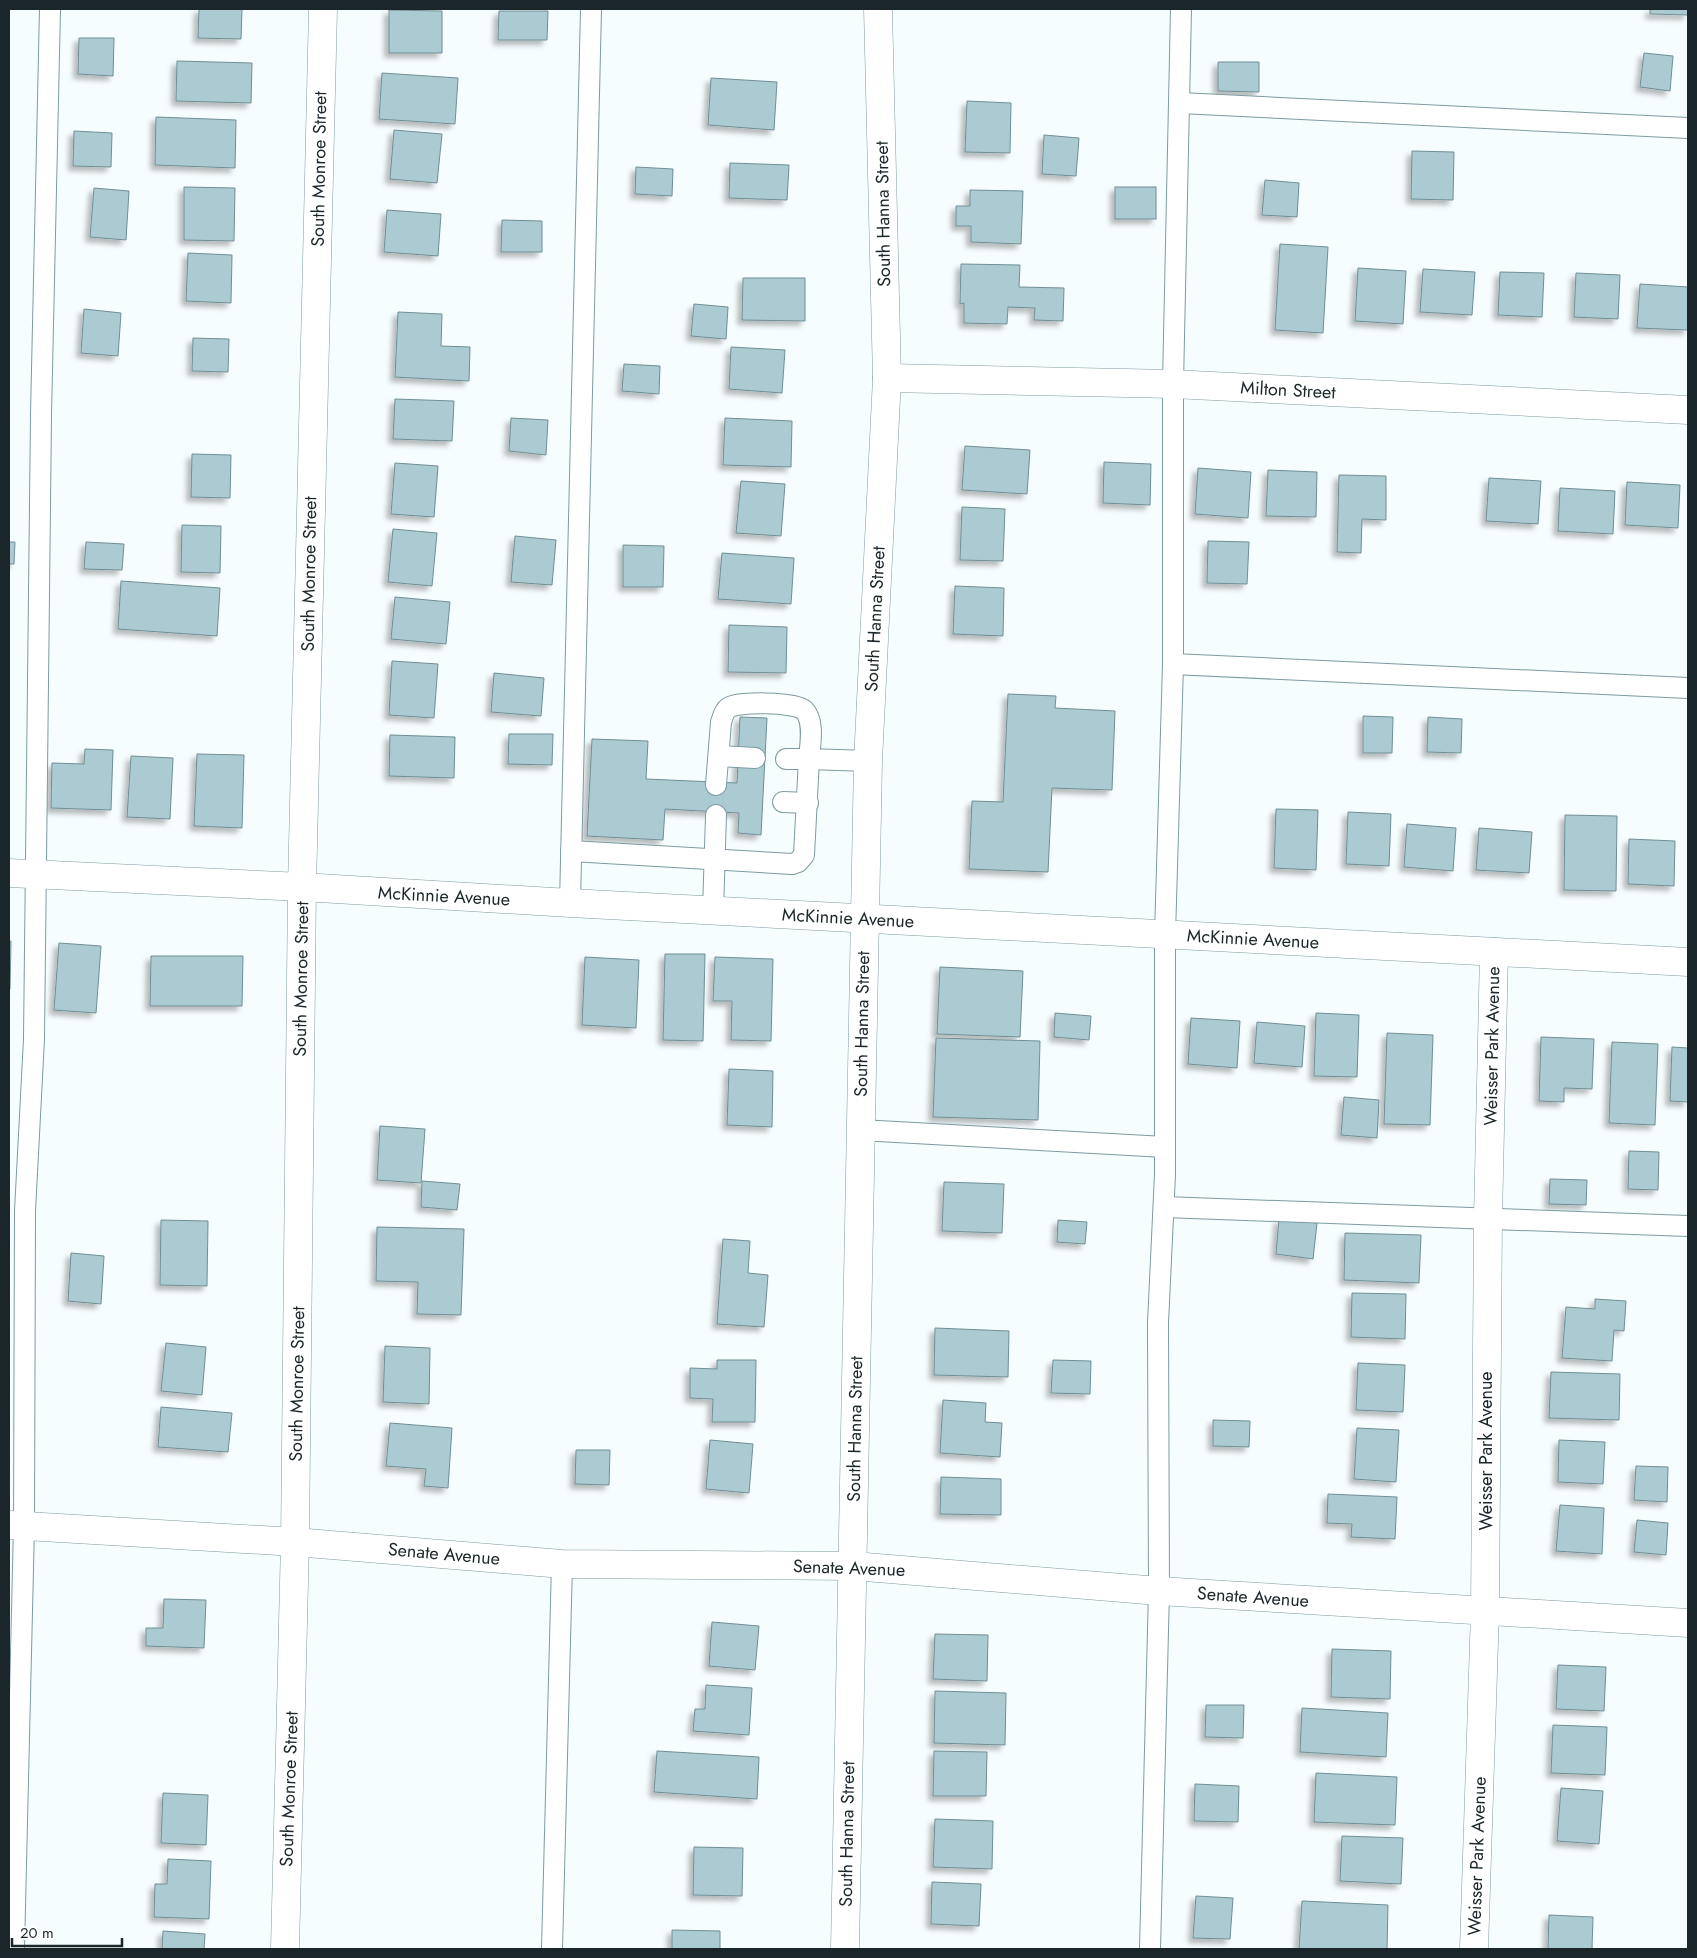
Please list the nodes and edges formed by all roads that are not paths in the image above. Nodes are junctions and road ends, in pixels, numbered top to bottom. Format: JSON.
{"nodes":[{"id":1,"x":50,"y":9,"type":"edge"},
{"id":2,"x":323,"y":9,"type":"edge"},
{"id":3,"x":591,"y":9,"type":"edge"},
{"id":4,"x":878,"y":9,"type":"edge"},
{"id":5,"x":1181,"y":9,"type":"edge"},
{"id":6,"x":1180,"y":103,"type":"junction"},
{"id":7,"x":1688,"y":128,"type":"edge"},
{"id":8,"x":887,"y":378,"type":"junction"},
{"id":9,"x":1173,"y":384,"type":"junction"},
{"id":10,"x":1688,"y":410,"type":"edge"},
{"id":11,"x":1173,"y":664,"type":"junction"},
{"id":12,"x":1688,"y":688,"type":"edge"},
{"id":13,"x":719,"y":756,"type":"junction"},
{"id":14,"x":755,"y":758,"type":"dead end"},
{"id":15,"x":786,"y":759,"type":"dead end"},
{"id":16,"x":809,"y":759,"type":"junction"},
{"id":17,"x":868,"y":761,"type":"junction"},
{"id":18,"x":716,"y":785,"type":"dead end"},
{"id":19,"x":783,"y":802,"type":"dead end"},
{"id":20,"x":808,"y":803,"type":"junction"},
{"id":21,"x":716,"y":814,"type":"dead end"},
{"id":22,"x":570,"y":851,"type":"junction"},
{"id":23,"x":715,"y":859,"type":"junction"},
{"id":24,"x":9,"y":873,"type":"edge"},
{"id":25,"x":36,"y":874,"type":"junction"},
{"id":26,"x":302,"y":887,"type":"junction"},
{"id":27,"x":570,"y":903,"type":"junction"},
{"id":28,"x":713,"y":910,"type":"junction"},
{"id":29,"x":864,"y":918,"type":"junction"},
{"id":30,"x":1165,"y":935,"type":"junction"},
{"id":31,"x":1494,"y":952,"type":"junction"},
{"id":32,"x":1688,"y":962,"type":"edge"},
{"id":33,"x":860,"y":1130,"type":"junction"},
{"id":34,"x":1165,"y":1147,"type":"junction"},
{"id":35,"x":1164,"y":1207,"type":"junction"},
{"id":36,"x":1488,"y":1218,"type":"junction"},
{"id":37,"x":1688,"y":1226,"type":"edge"},
{"id":38,"x":16,"y":1526,"type":"edge"},
{"id":39,"x":295,"y":1542,"type":"junction"},
{"id":40,"x":562,"y":1564,"type":"junction"},
{"id":41,"x":853,"y":1566,"type":"junction"},
{"id":42,"x":1158,"y":1591,"type":"junction"},
{"id":43,"x":1485,"y":1611,"type":"junction"},
{"id":44,"x":1688,"y":1623,"type":"edge"},
{"id":45,"x":14,"y":1949,"type":"edge"},
{"id":46,"x":285,"y":1949,"type":"edge"},
{"id":47,"x":552,"y":1949,"type":"edge"},
{"id":48,"x":845,"y":1949,"type":"edge"},
{"id":49,"x":1150,"y":1949,"type":"edge"},
{"id":50,"x":1474,"y":1949,"type":"edge"}],
"edges":[{"from":1,"to":25,"type":"lane"},
{"from":2,"to":26,"type":"street","name":"South Monroe Street"},
{"from":3,"to":22,"type":"lane"},
{"from":4,"to":8,"type":"street","name":"South Hanna Street"},
{"from":5,"to":6,"type":"lane"},
{"from":6,"to":7,"type":"lane"},
{"from":6,"to":9,"type":"lane"},
{"from":8,"to":9,"type":"street","name":"Milton Street"},
{"from":8,"to":17,"type":"street","name":"South Hanna Street"},
{"from":9,"to":10,"type":"street","name":"Milton Street"},
{"from":9,"to":11,"type":"lane"},
{"from":11,"to":12,"type":"lane"},
{"from":11,"to":30,"type":"lane"},
{"from":13,"to":14,"type":"lane"},
{"from":13,"to":16,"type":"lane"},
{"from":13,"to":18,"type":"lane"},
{"from":15,"to":16,"type":"lane"},
{"from":16,"to":17,"type":"lane"},
{"from":16,"to":20,"type":"lane"},
{"from":17,"to":29,"type":"street","name":"South Hanna Street"},
{"from":19,"to":20,"type":"lane"},
{"from":20,"to":23,"type":"lane"},
{"from":21,"to":23,"type":"lane"},
{"from":22,"to":23,"type":"lane"},
{"from":22,"to":27,"type":"lane"},
{"from":23,"to":28,"type":"lane"},
{"from":24,"to":25,"type":"street","name":"McKinnie Avenue"},
{"from":25,"to":26,"type":"street","name":"McKinnie Avenue"},
{"from":25,"to":38,"type":"lane"},
{"from":26,"to":27,"type":"street","name":"McKinnie Avenue"},
{"from":26,"to":39,"type":"street","name":"South Monroe Street"},
{"from":27,"to":28,"type":"street","name":"McKinnie Avenue"},
{"from":28,"to":29,"type":"street","name":"McKinnie Avenue"},
{"from":29,"to":30,"type":"street","name":"McKinnie Avenue"},
{"from":29,"to":33,"type":"street","name":"South Hanna Street"},
{"from":30,"to":31,"type":"street","name":"McKinnie Avenue"},
{"from":30,"to":34,"type":"lane"},
{"from":31,"to":32,"type":"street","name":"McKinnie Avenue"},
{"from":31,"to":36,"type":"street","name":"Weisser Park Avenue"},
{"from":33,"to":34,"type":"lane"},
{"from":33,"to":41,"type":"street","name":"South Hanna Street"},
{"from":34,"to":35,"type":"lane"},
{"from":35,"to":36,"type":"lane"},
{"from":35,"to":42,"type":"lane"},
{"from":36,"to":37,"type":"lane"},
{"from":36,"to":43,"type":"street","name":"Weisser Park Avenue"},
{"from":38,"to":39,"type":"street","name":"Senate Avenue"},
{"from":38,"to":45,"type":"lane"},
{"from":39,"to":40,"type":"street","name":"Senate Avenue"},
{"from":39,"to":46,"type":"street","name":"South Monroe Street"},
{"from":40,"to":41,"type":"street","name":"Senate Avenue"},
{"from":40,"to":47,"type":"lane"},
{"from":41,"to":42,"type":"street","name":"Senate Avenue"},
{"from":41,"to":48,"type":"street","name":"South Hanna Street"},
{"from":42,"to":43,"type":"street","name":"Senate Avenue"},
{"from":42,"to":49,"type":"lane"},
{"from":43,"to":44,"type":"street","name":"Senate Avenue"},
{"from":43,"to":50,"type":"street","name":"Weisser Park Avenue"}]}
